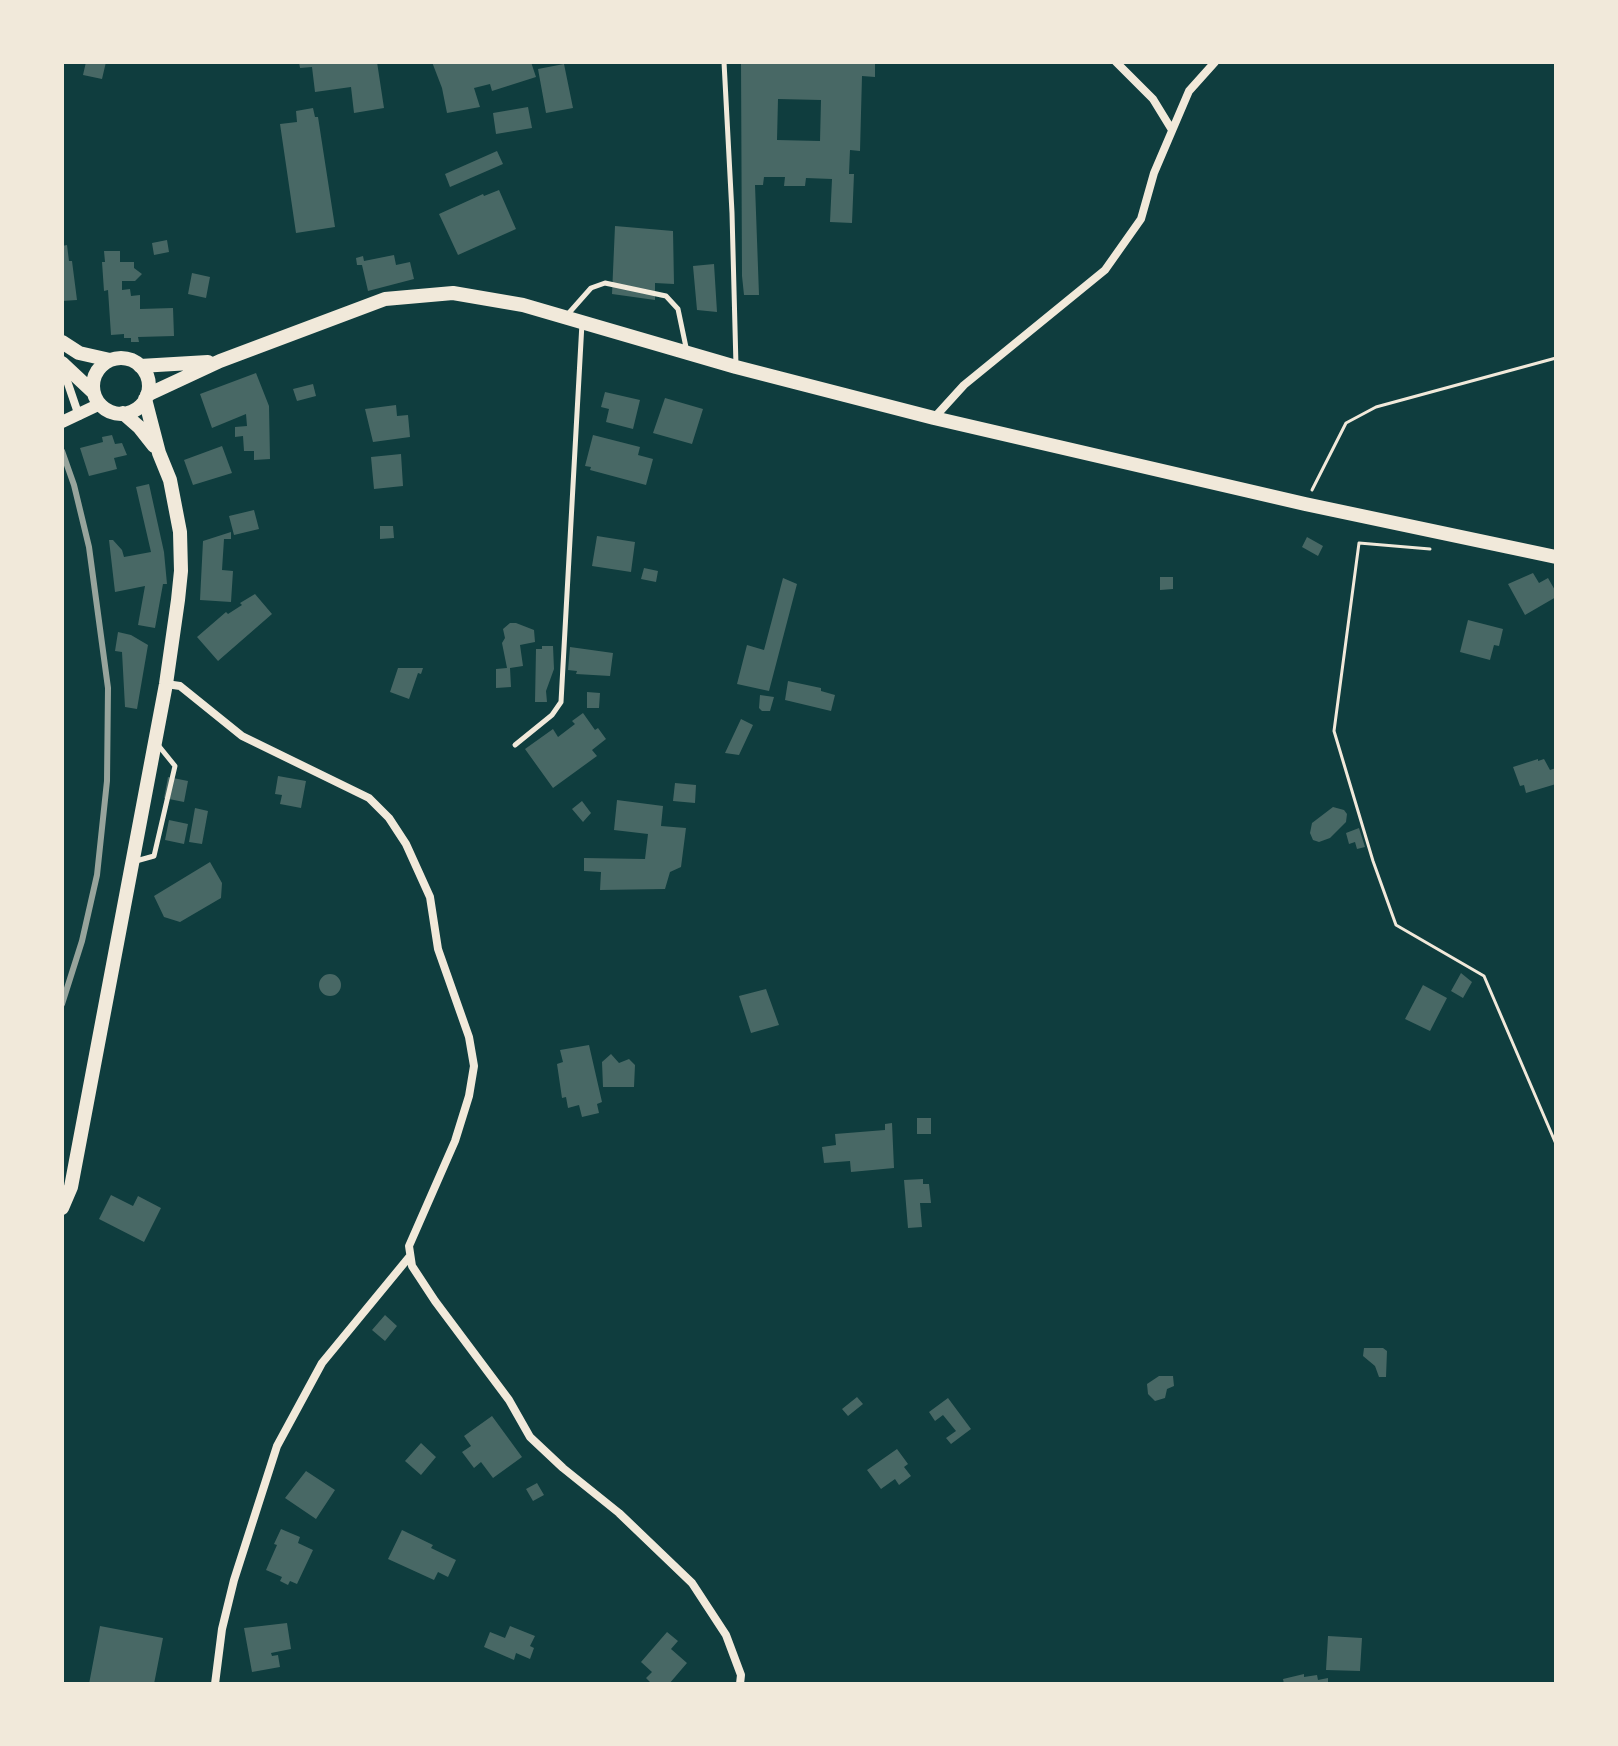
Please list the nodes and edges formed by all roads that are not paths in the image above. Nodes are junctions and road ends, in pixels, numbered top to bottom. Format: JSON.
{"nodes":[{"id":1,"x":724,"y":62,"type":"edge"},
{"id":2,"x":1116,"y":62,"type":"edge"},
{"id":3,"x":1215,"y":62,"type":"edge"},
{"id":4,"x":1172,"y":130,"type":"junction"},
{"id":5,"x":565,"y":318,"type":"junction"},
{"id":6,"x":582,"y":322,"type":"junction"},
{"id":7,"x":62,"y":342,"type":"edge"},
{"id":8,"x":687,"y":353,"type":"junction"},
{"id":9,"x":110,"y":360,"type":"junction"},
{"id":10,"x":220,"y":361,"type":"junction"},
{"id":11,"x":62,"y":364,"type":"edge"},
{"id":12,"x":140,"y":366,"type":"junction"},
{"id":13,"x":736,"y":367,"type":"junction"},
{"id":14,"x":146,"y":397,"type":"junction"},
{"id":15,"x":97,"y":399,"type":"junction"},
{"id":16,"x":123,"y":413,"type":"junction"},
{"id":17,"x":79,"y":416,"type":"junction"},
{"id":18,"x":934,"y":418,"type":"junction"},
{"id":19,"x":62,"y":422,"type":"edge"},
{"id":20,"x":159,"y":453,"type":"junction"},
{"id":21,"x":1556,"y":557,"type":"edge"},
{"id":22,"x":166,"y":684,"type":"junction"},
{"id":23,"x":155,"y":741,"type":"junction"},
{"id":24,"x":515,"y":745,"type":"dead end"},
{"id":25,"x":132,"y":862,"type":"junction"},
{"id":26,"x":62,"y":1208,"type":"edge"},
{"id":27,"x":410,"y":1256,"type":"junction"},
{"id":28,"x":215,"y":1684,"type":"edge"},
{"id":29,"x":740,"y":1684,"type":"edge"}],
"edges":[{"from":1,"to":13,"type":"lane"},
{"from":2,"to":4,"type":"street"},
{"from":3,"to":4,"type":"street"},
{"from":4,"to":18,"type":"street"},
{"from":5,"to":6,"type":"main road"},
{"from":5,"to":8,"type":"lane"},
{"from":5,"to":10,"type":"main road"},
{"from":6,"to":8,"type":"main road"},
{"from":6,"to":24,"type":"lane"},
{"from":7,"to":9,"type":"main road"},
{"from":8,"to":13,"type":"main road"},
{"from":9,"to":12,"type":"main road"},
{"from":9,"to":15,"type":"main road"},
{"from":10,"to":12,"type":"main road"},
{"from":10,"to":14,"type":"main road"},
{"from":11,"to":15,"type":"main road"},
{"from":11,"to":17,"type":"street"},
{"from":12,"to":14,"type":"main road"},
{"from":13,"to":18,"type":"main road"},
{"from":14,"to":16,"type":"main road"},
{"from":14,"to":20,"type":"main road"},
{"from":15,"to":16,"type":"main road"},
{"from":15,"to":17,"type":"street"},
{"from":16,"to":20,"type":"main road"},
{"from":17,"to":19,"type":"street"},
{"from":18,"to":21,"type":"main road"},
{"from":20,"to":22,"type":"main road"},
{"from":22,"to":23,"type":"main road"},
{"from":22,"to":27,"type":"street"},
{"from":23,"to":25,"type":"main road"},
{"from":23,"to":25,"type":"lane"},
{"from":25,"to":26,"type":"main road"},
{"from":27,"to":28,"type":"street"},
{"from":27,"to":29,"type":"street"}]}
